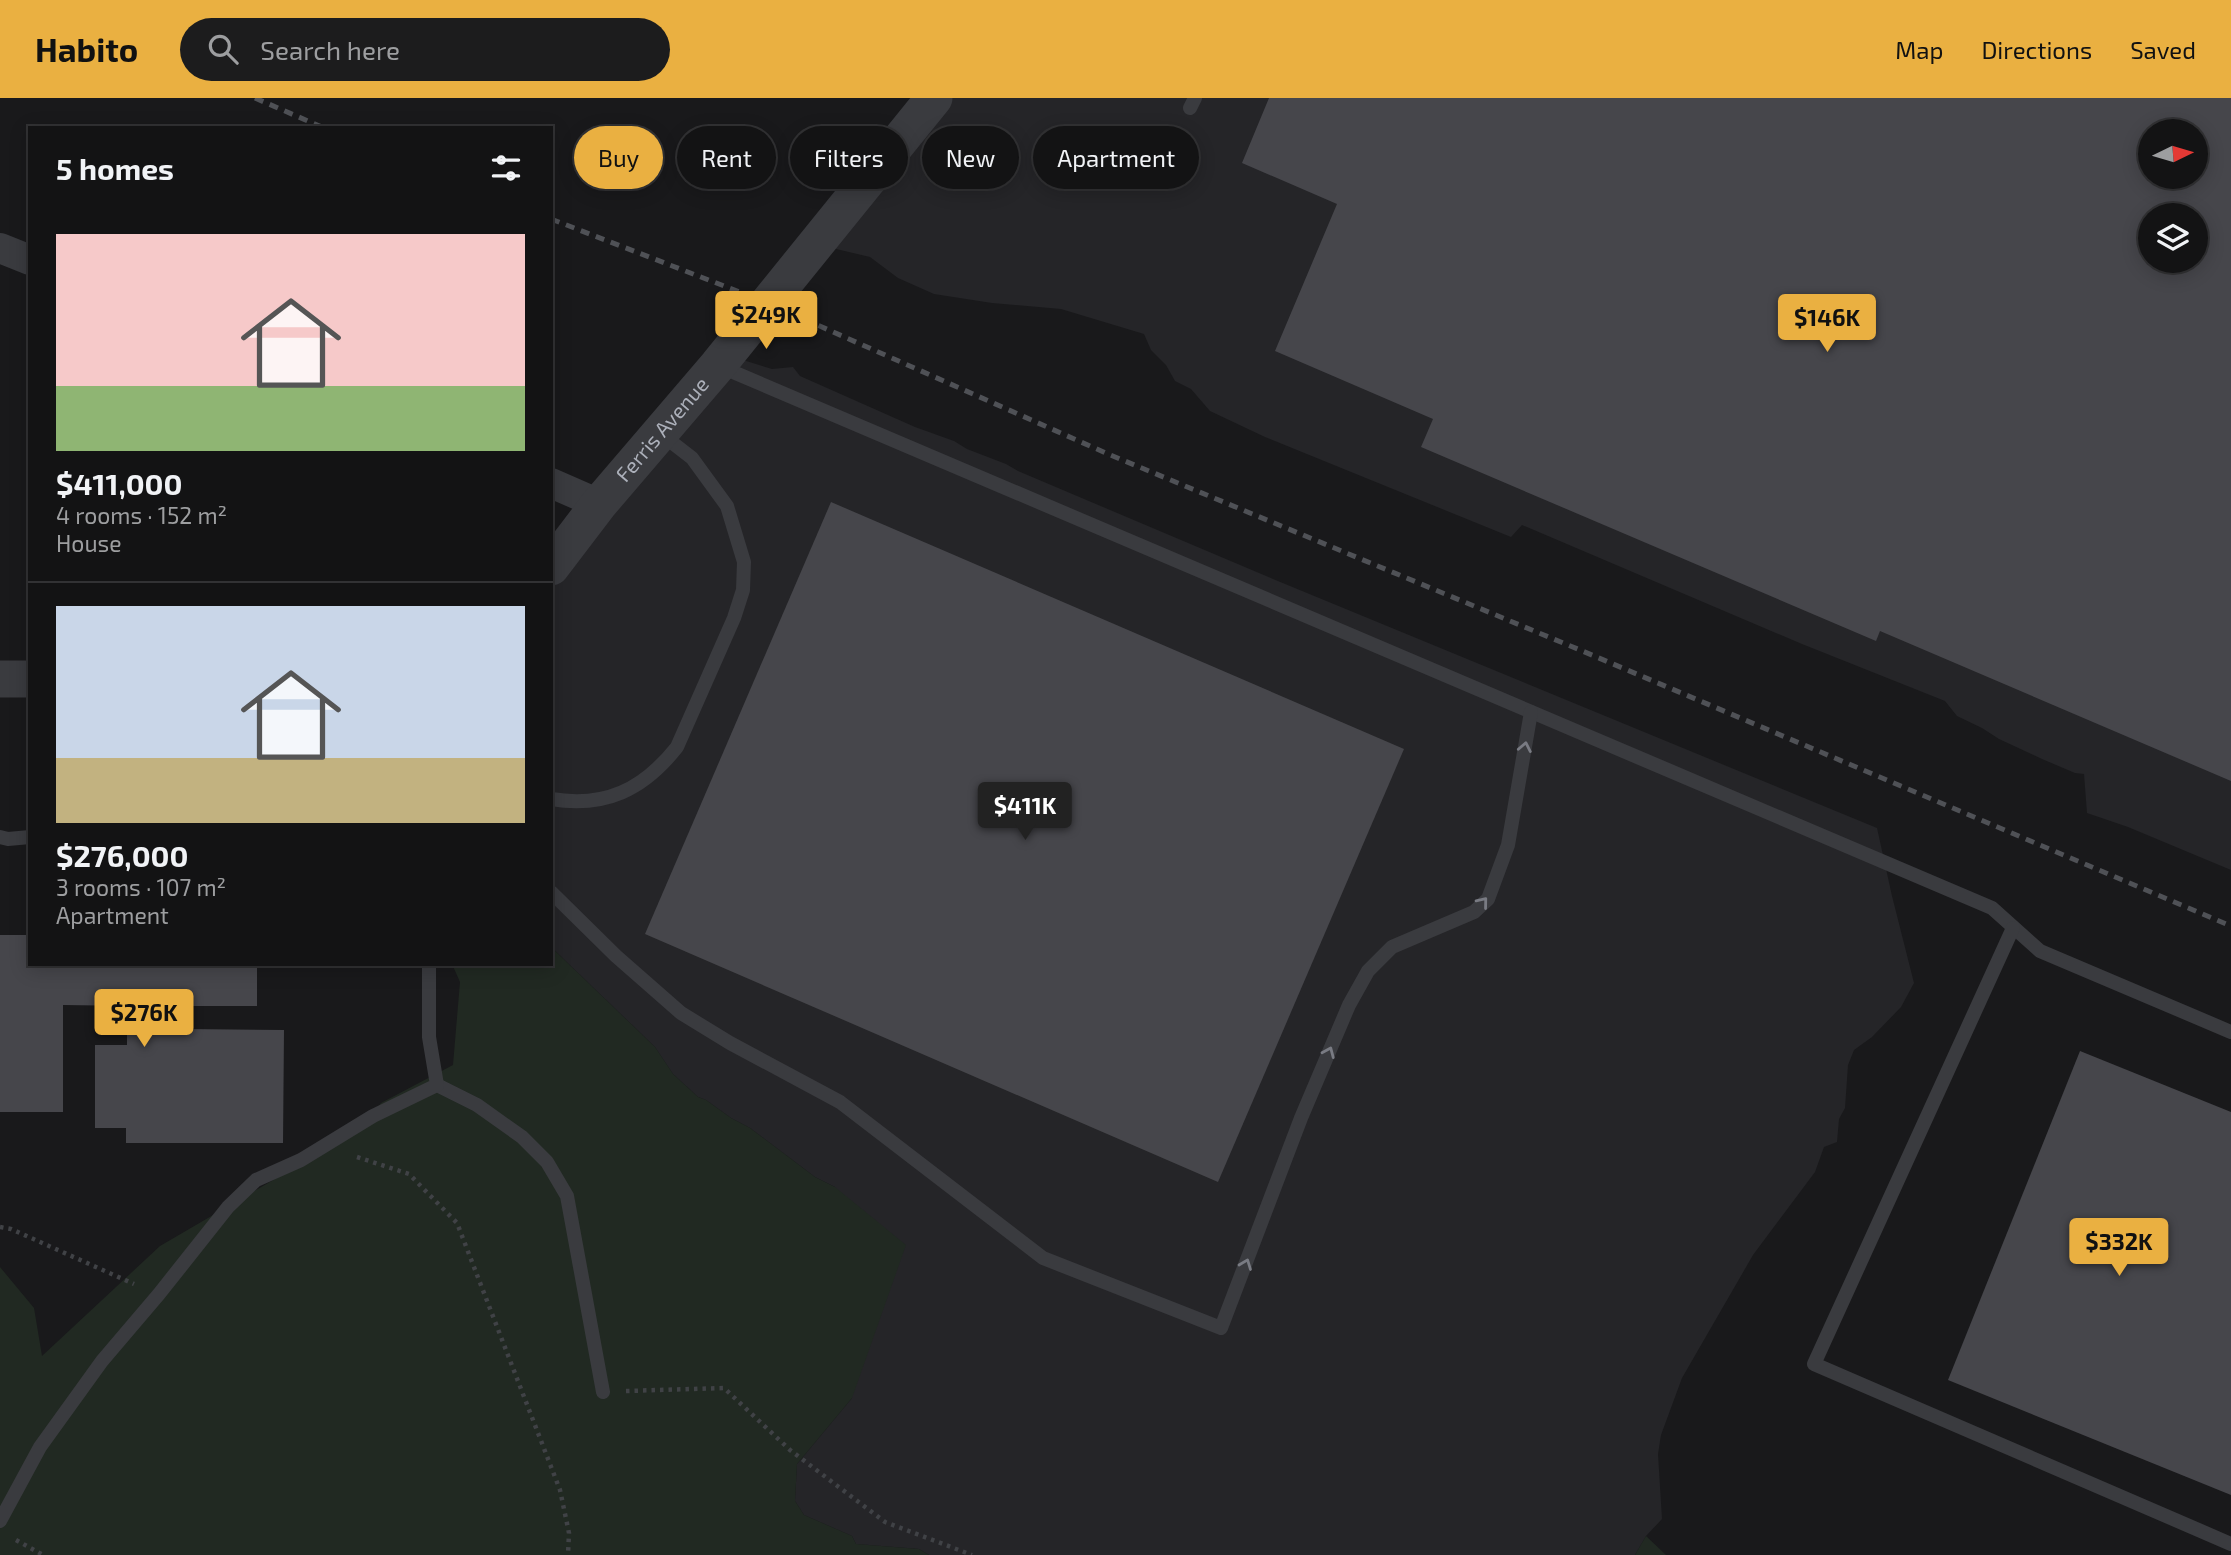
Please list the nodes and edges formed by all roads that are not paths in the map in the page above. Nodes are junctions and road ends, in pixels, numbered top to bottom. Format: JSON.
{"nodes":[{"id":1,"x":934,"y":98,"type":"edge"},
{"id":2,"x":0,"y":248,"type":"edge"},
{"id":3,"x":28,"y":259,"type":"edge"},
{"id":4,"x":718,"y":366,"type":"junction"},
{"id":5,"x":660,"y":433,"type":"junction"},
{"id":6,"x":553,"y":484,"type":"edge"},
{"id":7,"x":599,"y":504,"type":"junction"},
{"id":8,"x":553,"y":565,"type":"edge"},
{"id":9,"x":0,"y":679,"type":"edge"},
{"id":10,"x":28,"y":679,"type":"edge"},
{"id":11,"x":1531,"y":712,"type":"junction"},
{"id":12,"x":553,"y":799,"type":"edge"},
{"id":13,"x":0,"y":837,"type":"edge"},
{"id":14,"x":28,"y":837,"type":"edge"},
{"id":15,"x":553,"y":894,"type":"edge"},
{"id":16,"x":2013,"y":928,"type":"junction"},
{"id":17,"x":429,"y":966,"type":"edge"},
{"id":18,"x":2231,"y":1032,"type":"edge"},
{"id":19,"x":437,"y":1085,"type":"junction"},
{"id":20,"x":603,"y":1392,"type":"road end"},
{"id":21,"x":0,"y":1521,"type":"edge"},
{"id":22,"x":2231,"y":1544,"type":"edge"}],
"edges":[{"from":1,"to":4,"type":"street","name":"Ferris Avenue"},
{"from":2,"to":3,"type":"street"},
{"from":4,"to":5,"type":"street","name":"Ferris Avenue"},
{"from":4,"to":11,"type":"lane"},
{"from":5,"to":7,"type":"street","name":"Ferris Avenue"},
{"from":5,"to":12,"type":"lane"},
{"from":6,"to":7,"type":"street"},
{"from":7,"to":8,"type":"street","name":"Ferris Avenue"},
{"from":9,"to":10,"type":"street"},
{"from":15,"to":11,"type":"lane","one_way":true},
{"from":11,"to":16,"type":"lane"},
{"from":13,"to":14,"type":"lane"},
{"from":16,"to":18,"type":"lane"},
{"from":16,"to":22,"type":"lane"},
{"from":17,"to":19,"type":"lane"},
{"from":19,"to":20,"type":"lane"},
{"from":19,"to":21,"type":"lane"}]}
